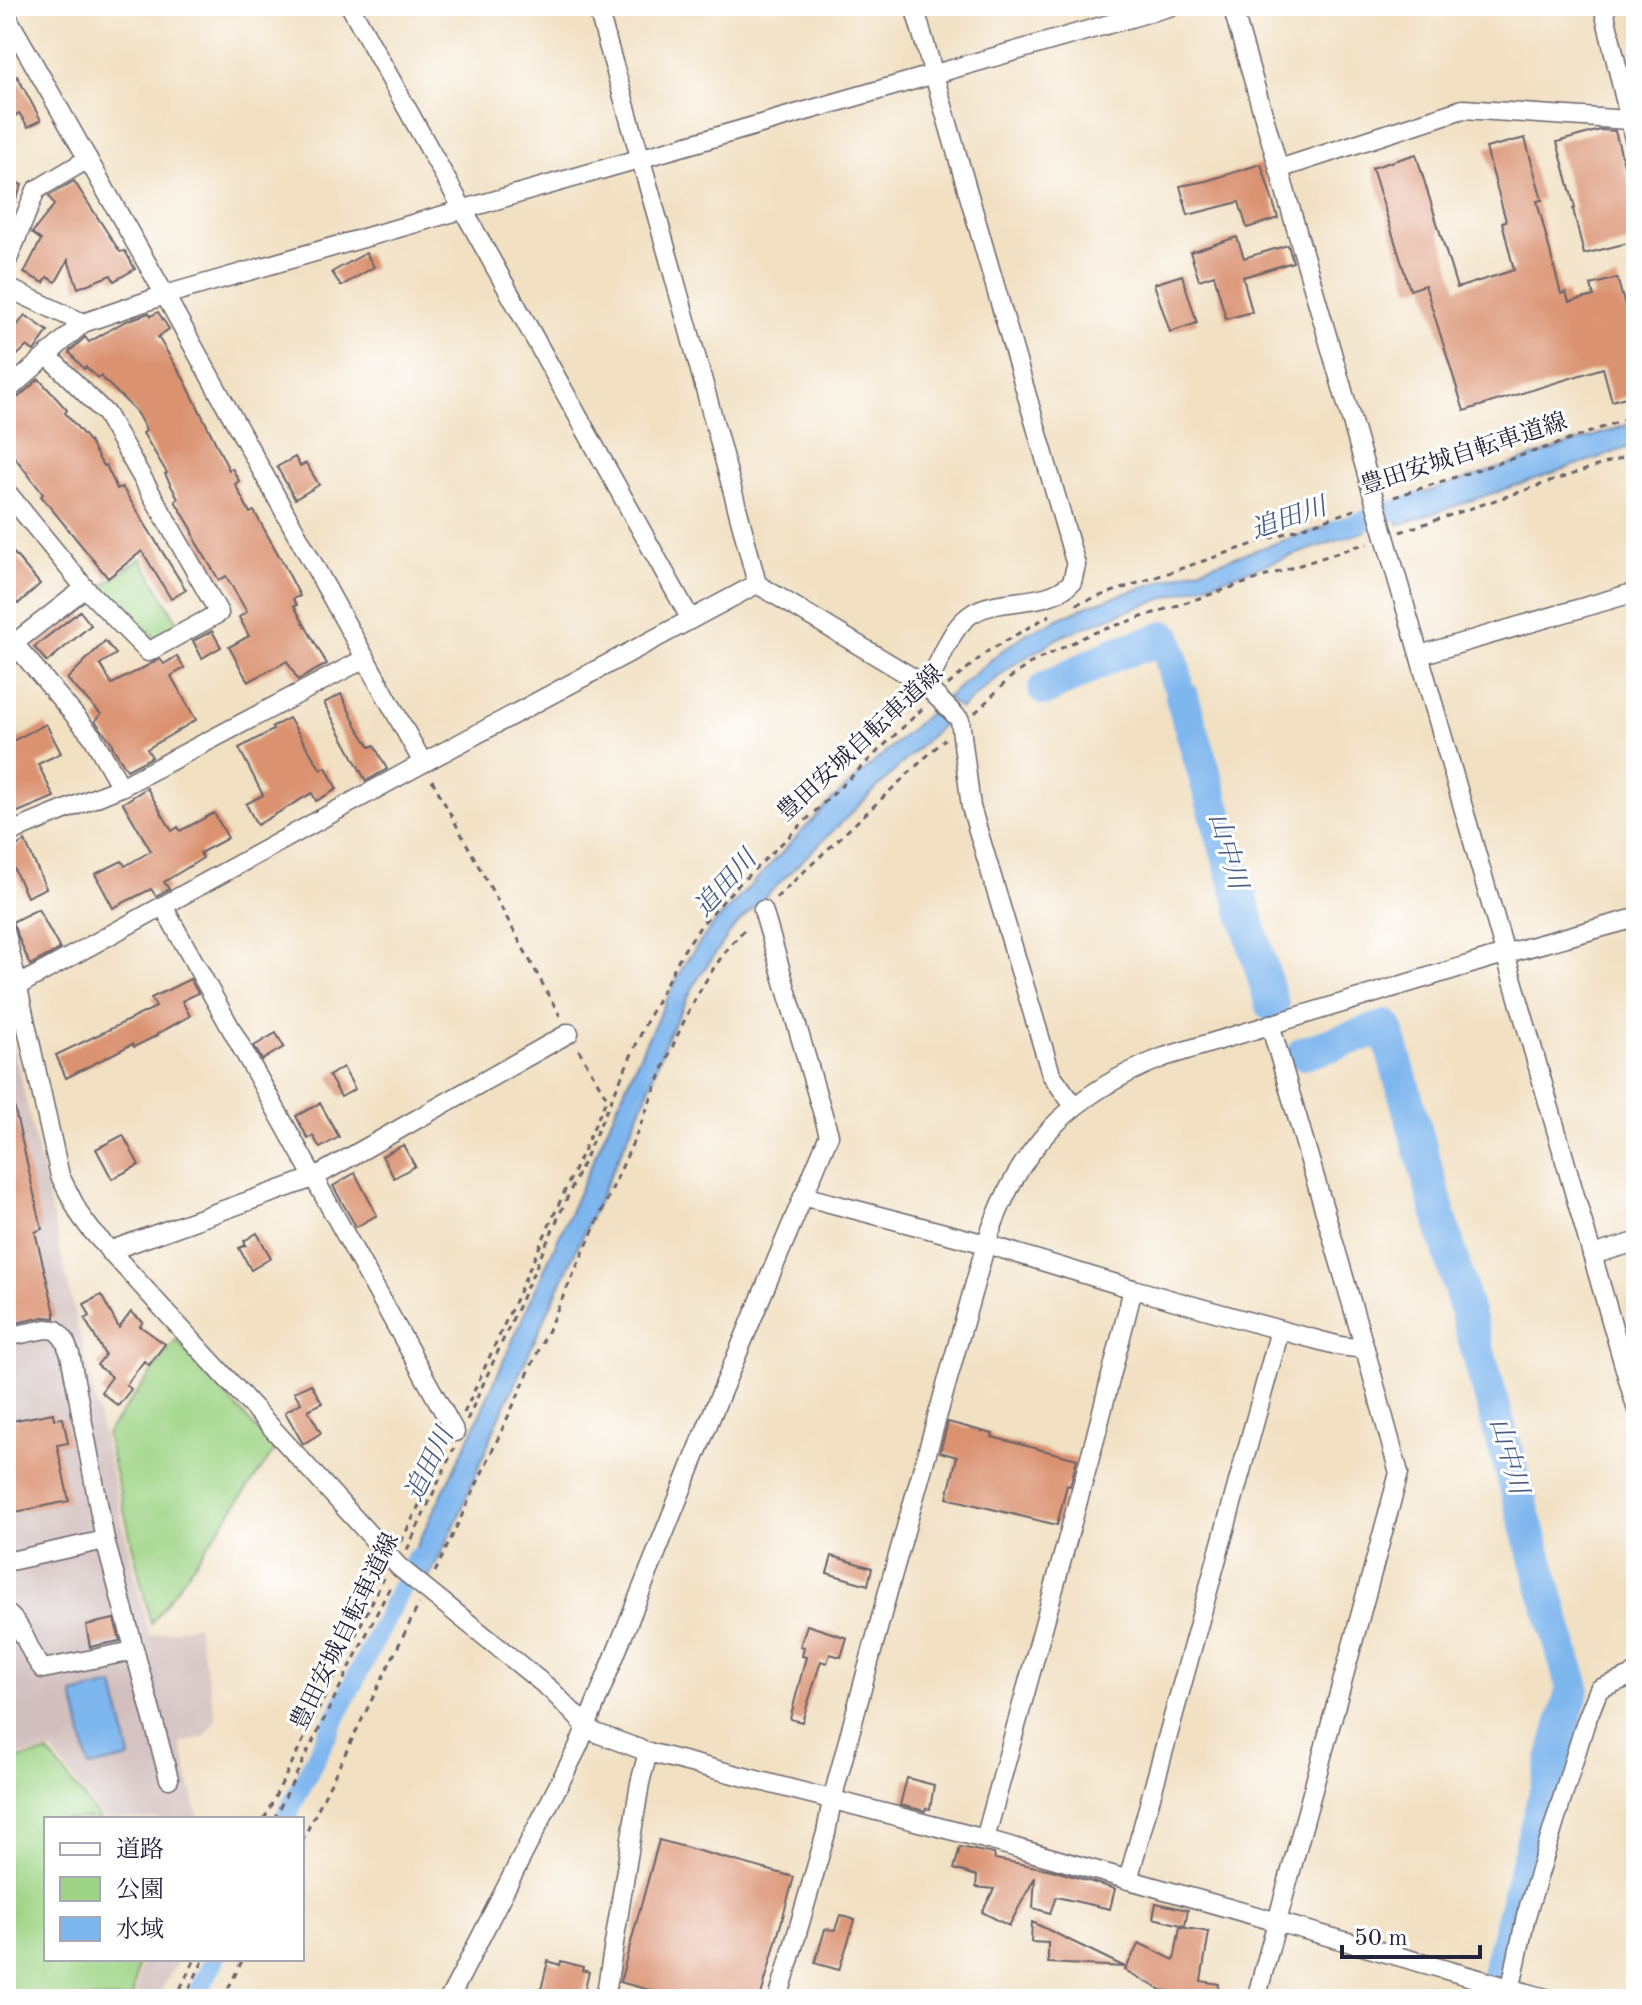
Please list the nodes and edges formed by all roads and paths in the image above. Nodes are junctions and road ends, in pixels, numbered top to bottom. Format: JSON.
{"nodes":[{"id":1,"x":350,"y":6,"type":"edge"},
{"id":2,"x":597,"y":6,"type":"edge"},
{"id":3,"x":914,"y":6,"type":"edge"},
{"id":4,"x":1172,"y":6,"type":"edge"},
{"id":5,"x":1232,"y":6,"type":"edge"},
{"id":6,"x":1603,"y":6,"type":"edge"},
{"id":7,"x":6,"y":15,"type":"edge"},
{"id":8,"x":934,"y":75,"type":"junction"},
{"id":9,"x":1629,"y":120,"type":"junction"},
{"id":10,"x":1636,"y":147,"type":"edge"},
{"id":11,"x":640,"y":158,"type":"junction"},
{"id":12,"x":88,"y":159,"type":"junction"},
{"id":13,"x":1279,"y":169,"type":"junction"},
{"id":14,"x":464,"y":210,"type":"junction"},
{"id":15,"x":6,"y":264,"type":"edge"},
{"id":16,"x":6,"y":287,"type":"edge"},
{"id":17,"x":165,"y":295,"type":"junction"},
{"id":18,"x":83,"y":323,"type":"junction"},
{"id":19,"x":47,"y":355,"type":"junction"},
{"id":20,"x":6,"y":392,"type":"edge"},
{"id":21,"x":1636,"y":415,"type":"edge"},
{"id":22,"x":1636,"y":453,"type":"edge"},
{"id":23,"x":6,"y":491,"type":"edge"},
{"id":24,"x":1378,"y":506,"type":"junction"},
{"id":25,"x":1386,"y":534,"type":"junction"},
{"id":26,"x":757,"y":584,"type":"junction"},
{"id":27,"x":85,"y":588,"type":"junction"},
{"id":28,"x":1636,"y":592,"type":"edge"},
{"id":29,"x":1075,"y":605,"type":"dead end"},
{"id":30,"x":1061,"y":610,"type":"dead end"},
{"id":31,"x":690,"y":618,"type":"junction"},
{"id":32,"x":10,"y":639,"type":"edge"},
{"id":33,"x":1420,"y":655,"type":"junction"},
{"id":34,"x":366,"y":658,"type":"junction"},
{"id":35,"x":935,"y":694,"type":"junction"},
{"id":36,"x":960,"y":724,"type":"junction"},
{"id":37,"x":423,"y":763,"type":"junction"},
{"id":38,"x":121,"y":787,"type":"junction"},
{"id":39,"x":6,"y":834,"type":"edge"},
{"id":40,"x":163,"y":906,"type":"junction"},
{"id":41,"x":763,"y":910,"type":"junction"},
{"id":42,"x":1636,"y":918,"type":"edge"},
{"id":43,"x":6,"y":934,"type":"edge"},
{"id":44,"x":1504,"y":954,"type":"junction"},
{"id":45,"x":17,"y":986,"type":"junction"},
{"id":46,"x":1270,"y":1024,"type":"junction"},
{"id":47,"x":569,"y":1033,"type":"junction"},
{"id":48,"x":1074,"y":1106,"type":"junction"},
{"id":49,"x":313,"y":1178,"type":"junction"},
{"id":50,"x":803,"y":1196,"type":"junction"},
{"id":51,"x":1636,"y":1242,"type":"edge"},
{"id":52,"x":986,"y":1244,"type":"junction"},
{"id":53,"x":109,"y":1251,"type":"junction"},
{"id":54,"x":1592,"y":1255,"type":"junction"},
{"id":55,"x":1133,"y":1289,"type":"junction"},
{"id":56,"x":1280,"y":1330,"type":"junction"},
{"id":57,"x":6,"y":1337,"type":"edge"},
{"id":58,"x":1365,"y":1349,"type":"junction"},
{"id":59,"x":1636,"y":1407,"type":"edge"},
{"id":60,"x":459,"y":1433,"type":"junction"},
{"id":61,"x":105,"y":1540,"type":"junction"},
{"id":62,"x":6,"y":1562,"type":"edge"},
{"id":63,"x":410,"y":1576,"type":"junction"},
{"id":64,"x":6,"y":1613,"type":"edge"},
{"id":65,"x":133,"y":1651,"type":"junction"},
{"id":66,"x":1636,"y":1674,"type":"edge"},
{"id":67,"x":586,"y":1726,"type":"junction"},
{"id":68,"x":648,"y":1752,"type":"junction"},
{"id":69,"x":169,"y":1779,"type":"dead end"},
{"id":70,"x":832,"y":1800,"type":"junction"},
{"id":71,"x":265,"y":1817,"type":"edge"},
{"id":72,"x":275,"y":1817,"type":"edge"},
{"id":73,"x":304,"y":1836,"type":"edge"},
{"id":74,"x":985,"y":1839,"type":"junction"},
{"id":75,"x":1128,"y":1880,"type":"junction"},
{"id":76,"x":1278,"y":1923,"type":"junction"},
{"id":77,"x":194,"y":1961,"type":"edge"},
{"id":78,"x":203,"y":1961,"type":"edge"},
{"id":79,"x":242,"y":1961,"type":"edge"},
{"id":80,"x":1510,"y":1993,"type":"edge"},
{"id":81,"x":175,"y":1999,"type":"edge"},
{"id":82,"x":184,"y":1999,"type":"edge"},
{"id":83,"x":223,"y":1999,"type":"edge"},
{"id":84,"x":449,"y":1999,"type":"edge"},
{"id":85,"x":605,"y":1999,"type":"edge"},
{"id":86,"x":778,"y":1999,"type":"edge"},
{"id":87,"x":1256,"y":1999,"type":"edge"},
{"id":88,"x":1549,"y":1999,"type":"edge"}],
"edges":[{"from":1,"to":14,"type":"street"},
{"from":2,"to":11,"type":"street"},
{"from":3,"to":8,"type":"street"},
{"from":4,"to":8,"type":"street"},
{"from":5,"to":13,"type":"street"},
{"from":6,"to":9,"type":"street"},
{"from":7,"to":12,"type":"street"},
{"from":8,"to":11,"type":"street"},
{"from":8,"to":35,"type":"street"},
{"from":9,"to":10,"type":"street"},
{"from":9,"to":13,"type":"street"},
{"from":11,"to":14,"type":"street"},
{"from":11,"to":26,"type":"street"},
{"from":12,"to":15,"type":"street"},
{"from":12,"to":17,"type":"street"},
{"from":13,"to":24,"type":"street"},
{"from":14,"to":17,"type":"street"},
{"from":14,"to":31,"type":"street"},
{"from":16,"to":18,"type":"street"},
{"from":17,"to":18,"type":"street"},
{"from":17,"to":34,"type":"street"},
{"from":18,"to":19,"type":"street"},
{"from":19,"to":20,"type":"street"},
{"from":19,"to":27,"type":"street"},
{"from":21,"to":24,"type":"path","name":"豊田安城自転車道線"},
{"from":22,"to":25,"type":"path"},
{"from":23,"to":27,"type":"street"},
{"from":24,"to":25,"type":"street"},
{"from":24,"to":29,"type":"path","name":"豊田安城自転車道線"},
{"from":25,"to":33,"type":"street"},
{"from":25,"to":36,"type":"path"},
{"from":26,"to":31,"type":"street"},
{"from":26,"to":35,"type":"street"},
{"from":27,"to":32,"type":"street"},
{"from":28,"to":33,"type":"street"},
{"from":30,"to":35,"type":"path","name":"豊田安城自転車道線"},
{"from":31,"to":37,"type":"street"},
{"from":32,"to":38,"type":"street"},
{"from":33,"to":44,"type":"street"},
{"from":34,"to":37,"type":"street"},
{"from":34,"to":38,"type":"street"},
{"from":35,"to":36,"type":"street"},
{"from":35,"to":60,"type":"path","name":"豊田安城自転車道線"},
{"from":36,"to":41,"type":"path"},
{"from":36,"to":48,"type":"street"},
{"from":37,"to":40,"type":"street"},
{"from":37,"to":47,"type":"path"},
{"from":38,"to":39,"type":"street"},
{"from":40,"to":45,"type":"street"},
{"from":40,"to":49,"type":"street"},
{"from":41,"to":50,"type":"street"},
{"from":41,"to":63,"type":"path"},
{"from":42,"to":44,"type":"street"},
{"from":43,"to":45,"type":"street"},
{"from":44,"to":46,"type":"street"},
{"from":44,"to":54,"type":"street"},
{"from":45,"to":53,"type":"street"},
{"from":46,"to":48,"type":"street"},
{"from":46,"to":58,"type":"street"},
{"from":47,"to":49,"type":"street"},
{"from":47,"to":60,"type":"path"},
{"from":48,"to":52,"type":"street"},
{"from":49,"to":53,"type":"street"},
{"from":49,"to":60,"type":"street"},
{"from":50,"to":52,"type":"street"},
{"from":50,"to":67,"type":"street"},
{"from":51,"to":54,"type":"street"},
{"from":52,"to":55,"type":"street"},
{"from":52,"to":70,"type":"street"},
{"from":53,"to":63,"type":"street"},
{"from":54,"to":59,"type":"street"},
{"from":55,"to":56,"type":"street"},
{"from":55,"to":74,"type":"street"},
{"from":56,"to":58,"type":"street"},
{"from":56,"to":75,"type":"street"},
{"from":57,"to":61,"type":"street"},
{"from":58,"to":76,"type":"street"},
{"from":60,"to":63,"type":"path"},
{"from":60,"to":63,"type":"path","name":"豊田安城自転車道線"},
{"from":61,"to":62,"type":"street"},
{"from":61,"to":65,"type":"street"},
{"from":63,"to":67,"type":"street"},
{"from":63,"to":71,"type":"path"},
{"from":63,"to":72,"type":"path","name":"豊田安城自転車道線"},
{"from":63,"to":73,"type":"path"},
{"from":64,"to":65,"type":"street"},
{"from":65,"to":69,"type":"street"},
{"from":66,"to":80,"type":"street"},
{"from":67,"to":68,"type":"street"},
{"from":67,"to":84,"type":"street"},
{"from":68,"to":70,"type":"street"},
{"from":68,"to":85,"type":"street"},
{"from":70,"to":74,"type":"street"},
{"from":70,"to":86,"type":"street"},
{"from":74,"to":75,"type":"street"},
{"from":75,"to":76,"type":"street"},
{"from":76,"to":80,"type":"street"},
{"from":76,"to":87,"type":"street"},
{"from":77,"to":81,"type":"path"},
{"from":78,"to":82,"type":"path"},
{"from":79,"to":83,"type":"path"},
{"from":80,"to":88,"type":"street"}]}
